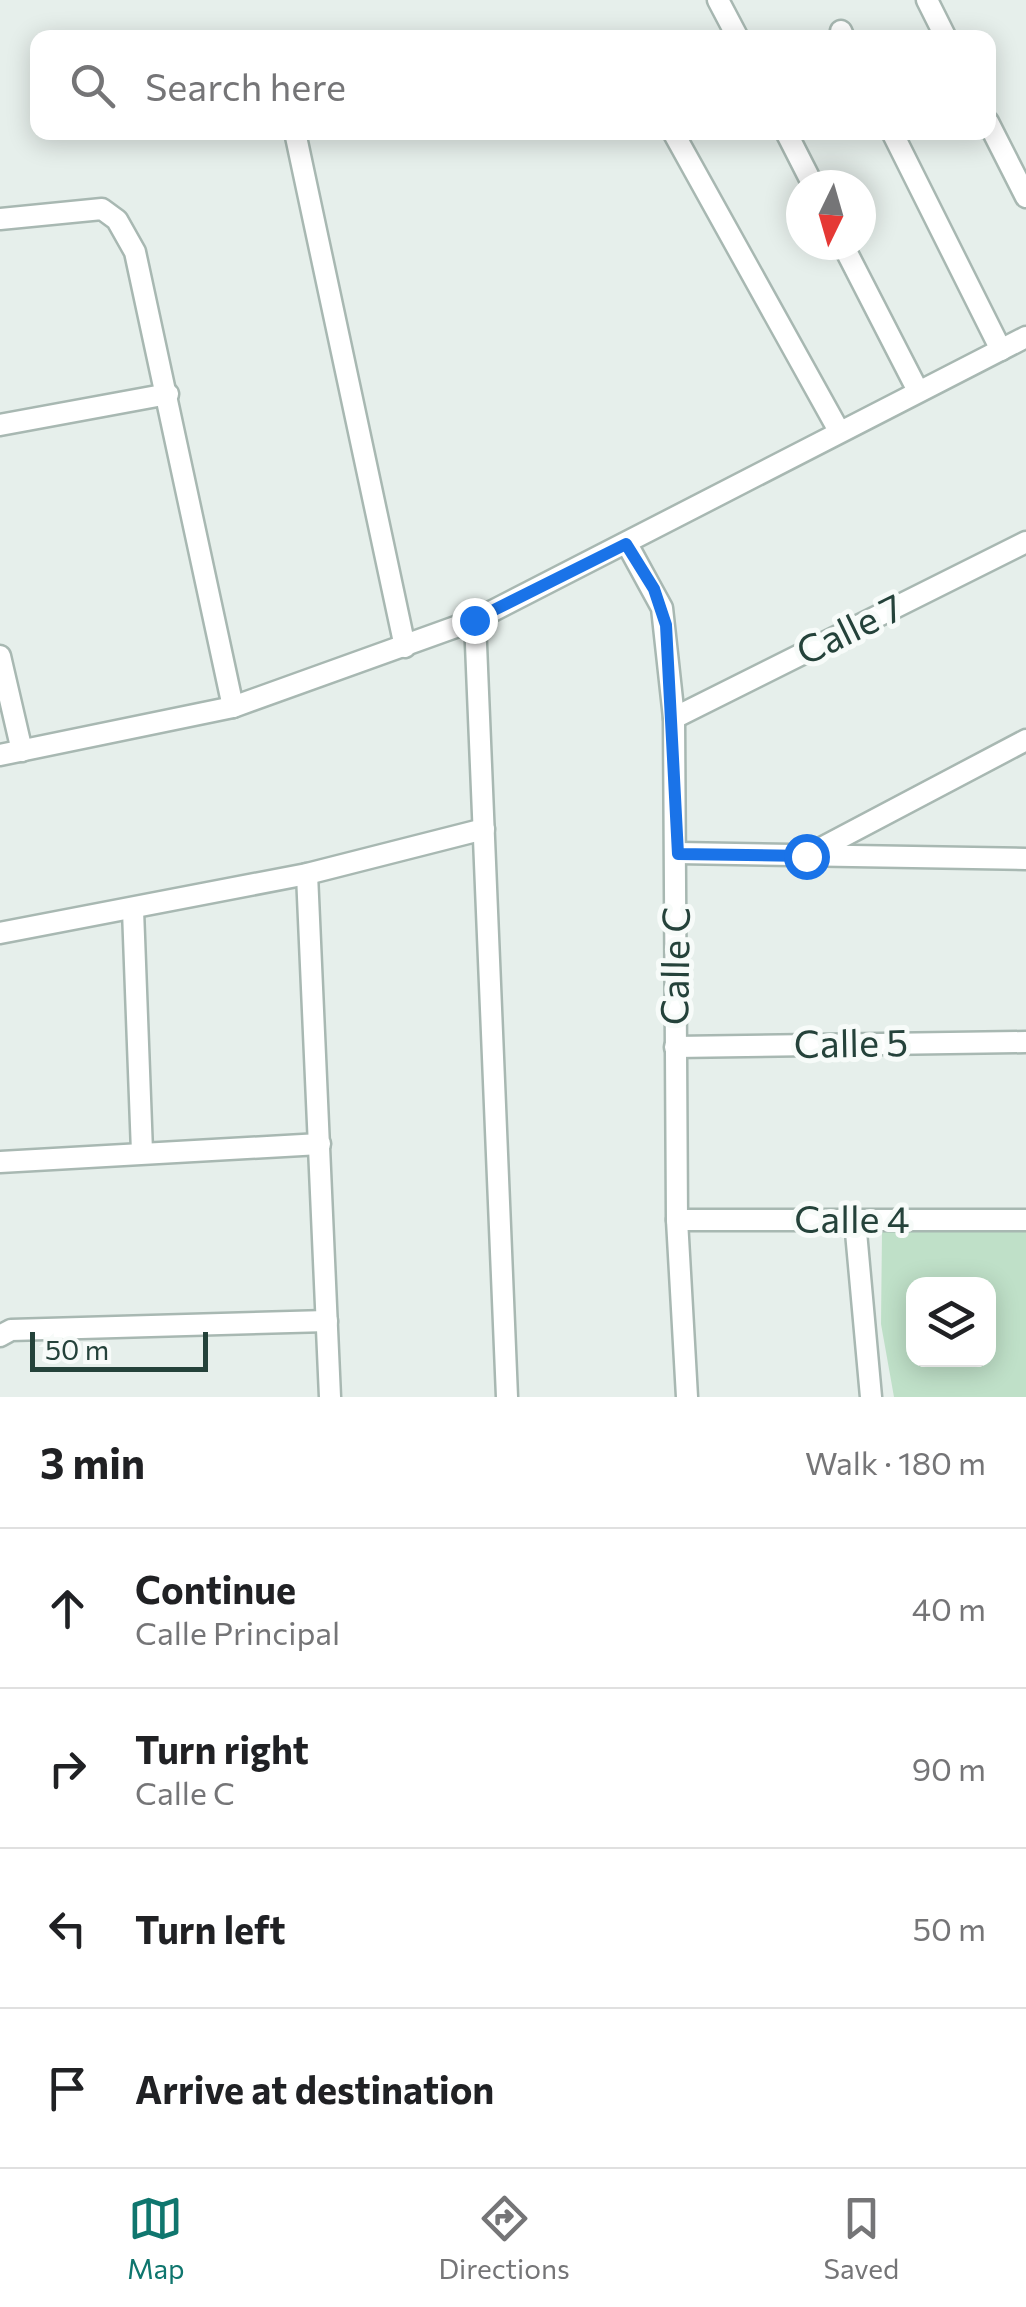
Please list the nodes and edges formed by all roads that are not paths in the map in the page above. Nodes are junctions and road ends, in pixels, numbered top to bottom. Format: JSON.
{"nodes":[{"id":1,"x":718,"y":0,"type":"edge"},
{"id":2,"x":927,"y":0,"type":"edge"},
{"id":3,"x":734,"y":30,"type":"edge"},
{"id":4,"x":942,"y":30,"type":"edge"},
{"id":5,"x":996,"y":138,"type":"edge"},
{"id":6,"x":298,"y":140,"type":"edge"},
{"id":7,"x":677,"y":140,"type":"edge"},
{"id":8,"x":790,"y":140,"type":"edge"},
{"id":9,"x":896,"y":140,"type":"edge"},
{"id":10,"x":805,"y":170,"type":"edge"},
{"id":11,"x":1026,"y":197,"type":"edge"},
{"id":12,"x":0,"y":220,"type":"edge"},
{"id":13,"x":851,"y":260,"type":"edge"},
{"id":14,"x":1026,"y":337,"type":"edge"},
{"id":15,"x":1001,"y":350,"type":"junction"},
{"id":16,"x":918,"y":392,"type":"junction"},
{"id":17,"x":168,"y":394,"type":"junction"},
{"id":18,"x":0,"y":425,"type":"edge"},
{"id":19,"x":839,"y":431,"type":"junction"},
{"id":20,"x":1026,"y":542,"type":"edge"},
{"id":21,"x":626,"y":544,"type":"junction"},
{"id":22,"x":474,"y":620,"type":"junction"},
{"id":23,"x":405,"y":647,"type":"junction"},
{"id":24,"x":0,"y":656,"type":"edge"},
{"id":25,"x":233,"y":707,"type":"junction"},
{"id":26,"x":674,"y":718,"type":"junction"},
{"id":27,"x":1026,"y":740,"type":"edge"},
{"id":28,"x":22,"y":751,"type":"junction"},
{"id":29,"x":0,"y":756,"type":"edge"},
{"id":30,"x":484,"y":830,"type":"junction"},
{"id":31,"x":678,"y":854,"type":"junction"},
{"id":32,"x":806,"y":856,"type":"junction"},
{"id":33,"x":1026,"y":859,"type":"edge"},
{"id":34,"x":307,"y":874,"type":"junction"},
{"id":35,"x":133,"y":910,"type":"junction"},
{"id":36,"x":0,"y":933,"type":"edge"},
{"id":37,"x":1026,"y":1042,"type":"edge"},
{"id":38,"x":675,"y":1046,"type":"junction"},
{"id":39,"x":320,"y":1144,"type":"junction"},
{"id":40,"x":142,"y":1152,"type":"junction"},
{"id":41,"x":0,"y":1162,"type":"edge"},
{"id":42,"x":677,"y":1220,"type":"junction"},
{"id":43,"x":1026,"y":1220,"type":"edge"},
{"id":44,"x":855,"y":1221,"type":"junction"},
{"id":45,"x":327,"y":1321,"type":"junction"},
{"id":46,"x":0,"y":1336,"type":"edge"},
{"id":47,"x":330,"y":1397,"type":"edge"},
{"id":48,"x":507,"y":1397,"type":"edge"},
{"id":49,"x":687,"y":1397,"type":"edge"},
{"id":50,"x":871,"y":1397,"type":"edge"}],
"edges":[{"from":1,"to":3,"type":"street"},
{"from":2,"to":4,"type":"street"},
{"from":5,"to":11,"type":"street"},
{"from":6,"to":23,"type":"street"},
{"from":7,"to":19,"type":"street"},
{"from":8,"to":10,"type":"street"},
{"from":9,"to":15,"type":"street"},
{"from":12,"to":17,"type":"street"},
{"from":13,"to":16,"type":"street"},
{"from":14,"to":15,"type":"street"},
{"from":15,"to":16,"type":"street"},
{"from":16,"to":19,"type":"street"},
{"from":17,"to":18,"type":"street"},
{"from":17,"to":25,"type":"street"},
{"from":19,"to":21,"type":"street"},
{"from":20,"to":26,"type":"street","name":"Calle 7"},
{"from":21,"to":22,"type":"street"},
{"from":21,"to":26,"type":"street","name":"Calle C"},
{"from":22,"to":23,"type":"street"},
{"from":22,"to":30,"type":"street"},
{"from":23,"to":25,"type":"street"},
{"from":24,"to":28,"type":"street"},
{"from":25,"to":28,"type":"street"},
{"from":26,"to":31,"type":"street","name":"Calle C"},
{"from":27,"to":32,"type":"street"},
{"from":28,"to":29,"type":"street"},
{"from":30,"to":34,"type":"street"},
{"from":30,"to":48,"type":"street"},
{"from":31,"to":32,"type":"street"},
{"from":31,"to":38,"type":"street","name":"Calle C"},
{"from":32,"to":33,"type":"street"},
{"from":34,"to":35,"type":"street"},
{"from":34,"to":39,"type":"street"},
{"from":35,"to":36,"type":"street"},
{"from":35,"to":40,"type":"street"},
{"from":37,"to":38,"type":"street","name":"Calle 5"},
{"from":38,"to":42,"type":"street","name":"Calle C"},
{"from":39,"to":40,"type":"street"},
{"from":39,"to":45,"type":"street"},
{"from":40,"to":41,"type":"street"},
{"from":42,"to":44,"type":"street","name":"Calle 4"},
{"from":42,"to":49,"type":"street","name":"Calle C"},
{"from":43,"to":44,"type":"street","name":"Calle 4"},
{"from":44,"to":50,"type":"street"},
{"from":45,"to":46,"type":"street"},
{"from":45,"to":47,"type":"street"}]}
